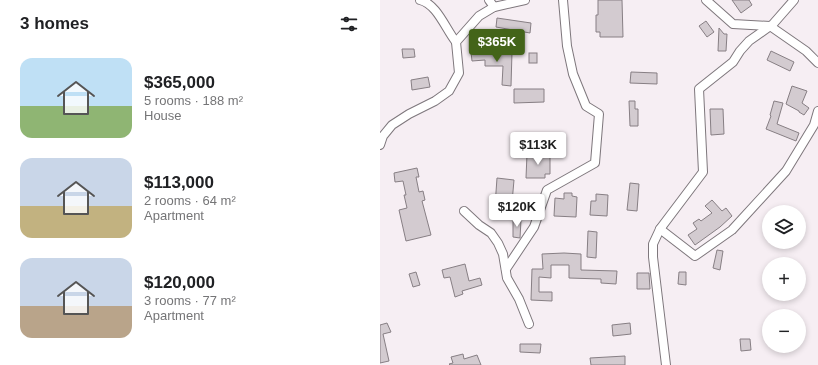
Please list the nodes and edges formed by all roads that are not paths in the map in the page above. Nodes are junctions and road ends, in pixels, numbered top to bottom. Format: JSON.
{"nodes":[{"id":1,"x":420,"y":0,"type":"edge"},
{"id":2,"x":489,"y":0,"type":"edge"},
{"id":3,"x":525,"y":0,"type":"edge"},
{"id":4,"x":563,"y":0,"type":"edge"},
{"id":5,"x":706,"y":0,"type":"edge"},
{"id":6,"x":794,"y":0,"type":"edge"},
{"id":7,"x":494,"y":7,"type":"junction"},
{"id":8,"x":770,"y":26,"type":"junction"},
{"id":9,"x":456,"y":42,"type":"junction"},
{"id":10,"x":818,"y":63,"type":"edge"},
{"id":11,"x":818,"y":111,"type":"edge"},
{"id":12,"x":380,"y":145,"type":"edge"},
{"id":13,"x":464,"y":211,"type":"dead end"},
{"id":14,"x":660,"y":229,"type":"junction"},
{"id":15,"x":506,"y":269,"type":"junction"},
{"id":16,"x":530,"y":324,"type":"dead end"},
{"id":17,"x":666,"y":365,"type":"edge"}],
"edges":[{"from":1,"to":9,"type":"street"},
{"from":2,"to":7,"type":"street"},
{"from":3,"to":7,"type":"street"},
{"from":4,"to":15,"type":"street"},
{"from":5,"to":8,"type":"street"},
{"from":6,"to":8,"type":"street"},
{"from":7,"to":9,"type":"street"},
{"from":8,"to":10,"type":"street"},
{"from":8,"to":14,"type":"street"},
{"from":9,"to":12,"type":"street"},
{"from":11,"to":14,"type":"street"},
{"from":13,"to":15,"type":"street"},
{"from":14,"to":17,"type":"street"},
{"from":15,"to":16,"type":"street"}]}
